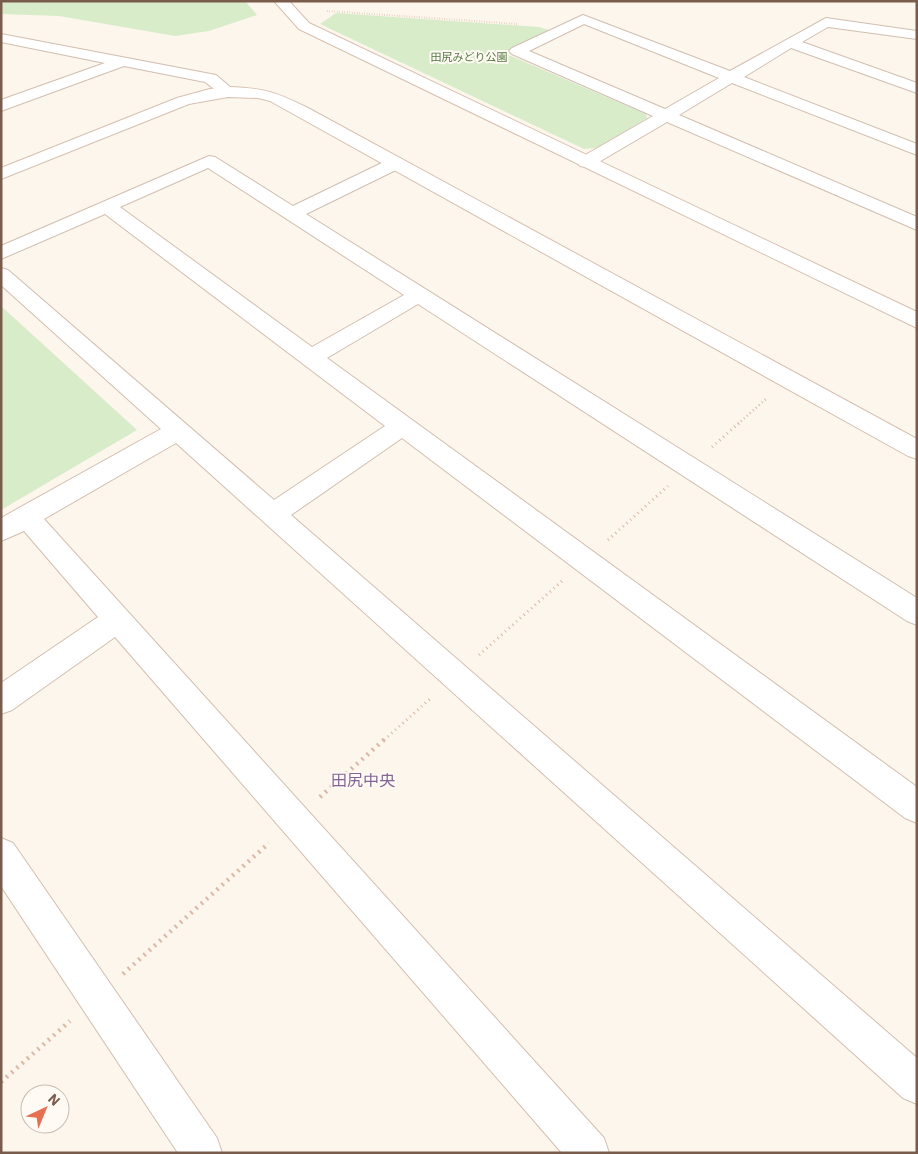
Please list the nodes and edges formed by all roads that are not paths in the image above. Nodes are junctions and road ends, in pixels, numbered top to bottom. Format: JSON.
{"nodes":[{"id":1,"x":283,"y":3,"type":"edge"},
{"id":2,"x":917,"y":35,"type":"edge"},
{"id":3,"x":1,"y":38,"type":"edge"},
{"id":4,"x":790,"y":43,"type":"junction"},
{"id":5,"x":125,"y":60,"type":"junction"},
{"id":6,"x":732,"y":77,"type":"junction"},
{"id":7,"x":917,"y":88,"type":"edge"},
{"id":8,"x":228,"y":92,"type":"junction"},
{"id":9,"x":2,"y":105,"type":"edge"},
{"id":10,"x":666,"y":116,"type":"junction"},
{"id":11,"x":917,"y":150,"type":"edge"},
{"id":12,"x":586,"y":162,"type":"junction"},
{"id":13,"x":396,"y":163,"type":"junction"},
{"id":14,"x":1,"y":174,"type":"edge"},
{"id":15,"x":107,"y":207,"type":"junction"},
{"id":16,"x":292,"y":214,"type":"junction"},
{"id":17,"x":917,"y":224,"type":"edge"},
{"id":18,"x":1,"y":253,"type":"edge"},
{"id":19,"x":1,"y":274,"type":"edge"},
{"id":20,"x":419,"y":295,"type":"junction"},
{"id":21,"x":917,"y":321,"type":"edge"},
{"id":22,"x":312,"y":358,"type":"junction"},
{"id":23,"x":402,"y":426,"type":"junction"},
{"id":24,"x":178,"y":431,"type":"junction"},
{"id":25,"x":917,"y":450,"type":"edge"},
{"id":26,"x":273,"y":514,"type":"junction"},
{"id":27,"x":14,"y":524,"type":"edge"},
{"id":28,"x":917,"y":613,"type":"edge"},
{"id":29,"x":117,"y":620,"type":"junction"},
{"id":30,"x":1,"y":700,"type":"edge"},
{"id":31,"x":917,"y":807,"type":"edge"},
{"id":32,"x":1,"y":856,"type":"edge"},
{"id":33,"x":917,"y":1084,"type":"edge"},
{"id":34,"x":202,"y":1153,"type":"edge"},
{"id":35,"x":589,"y":1153,"type":"edge"}],
"edges":[{"from":1,"to":12,"type":"street"},
{"from":2,"to":4,"type":"street"},
{"from":3,"to":5,"type":"street"},
{"from":4,"to":6,"type":"street"},
{"from":4,"to":7,"type":"street"},
{"from":5,"to":8,"type":"street"},
{"from":5,"to":9,"type":"street"},
{"from":6,"to":10,"type":"street"},
{"from":6,"to":10,"type":"street"},
{"from":6,"to":11,"type":"street"},
{"from":8,"to":13,"type":"street"},
{"from":8,"to":14,"type":"street"},
{"from":10,"to":12,"type":"street"},
{"from":10,"to":17,"type":"street"},
{"from":12,"to":21,"type":"street"},
{"from":13,"to":16,"type":"street"},
{"from":13,"to":25,"type":"street"},
{"from":15,"to":16,"type":"street"},
{"from":15,"to":18,"type":"street"},
{"from":15,"to":22,"type":"street"},
{"from":16,"to":20,"type":"street"},
{"from":19,"to":24,"type":"street"},
{"from":20,"to":22,"type":"street"},
{"from":20,"to":28,"type":"street"},
{"from":22,"to":23,"type":"street"},
{"from":23,"to":26,"type":"street"},
{"from":23,"to":31,"type":"street"},
{"from":24,"to":26,"type":"street"},
{"from":24,"to":27,"type":"street"},
{"from":26,"to":33,"type":"street"},
{"from":27,"to":29,"type":"street"},
{"from":29,"to":30,"type":"street"},
{"from":29,"to":35,"type":"street"},
{"from":32,"to":34,"type":"street"}]}
